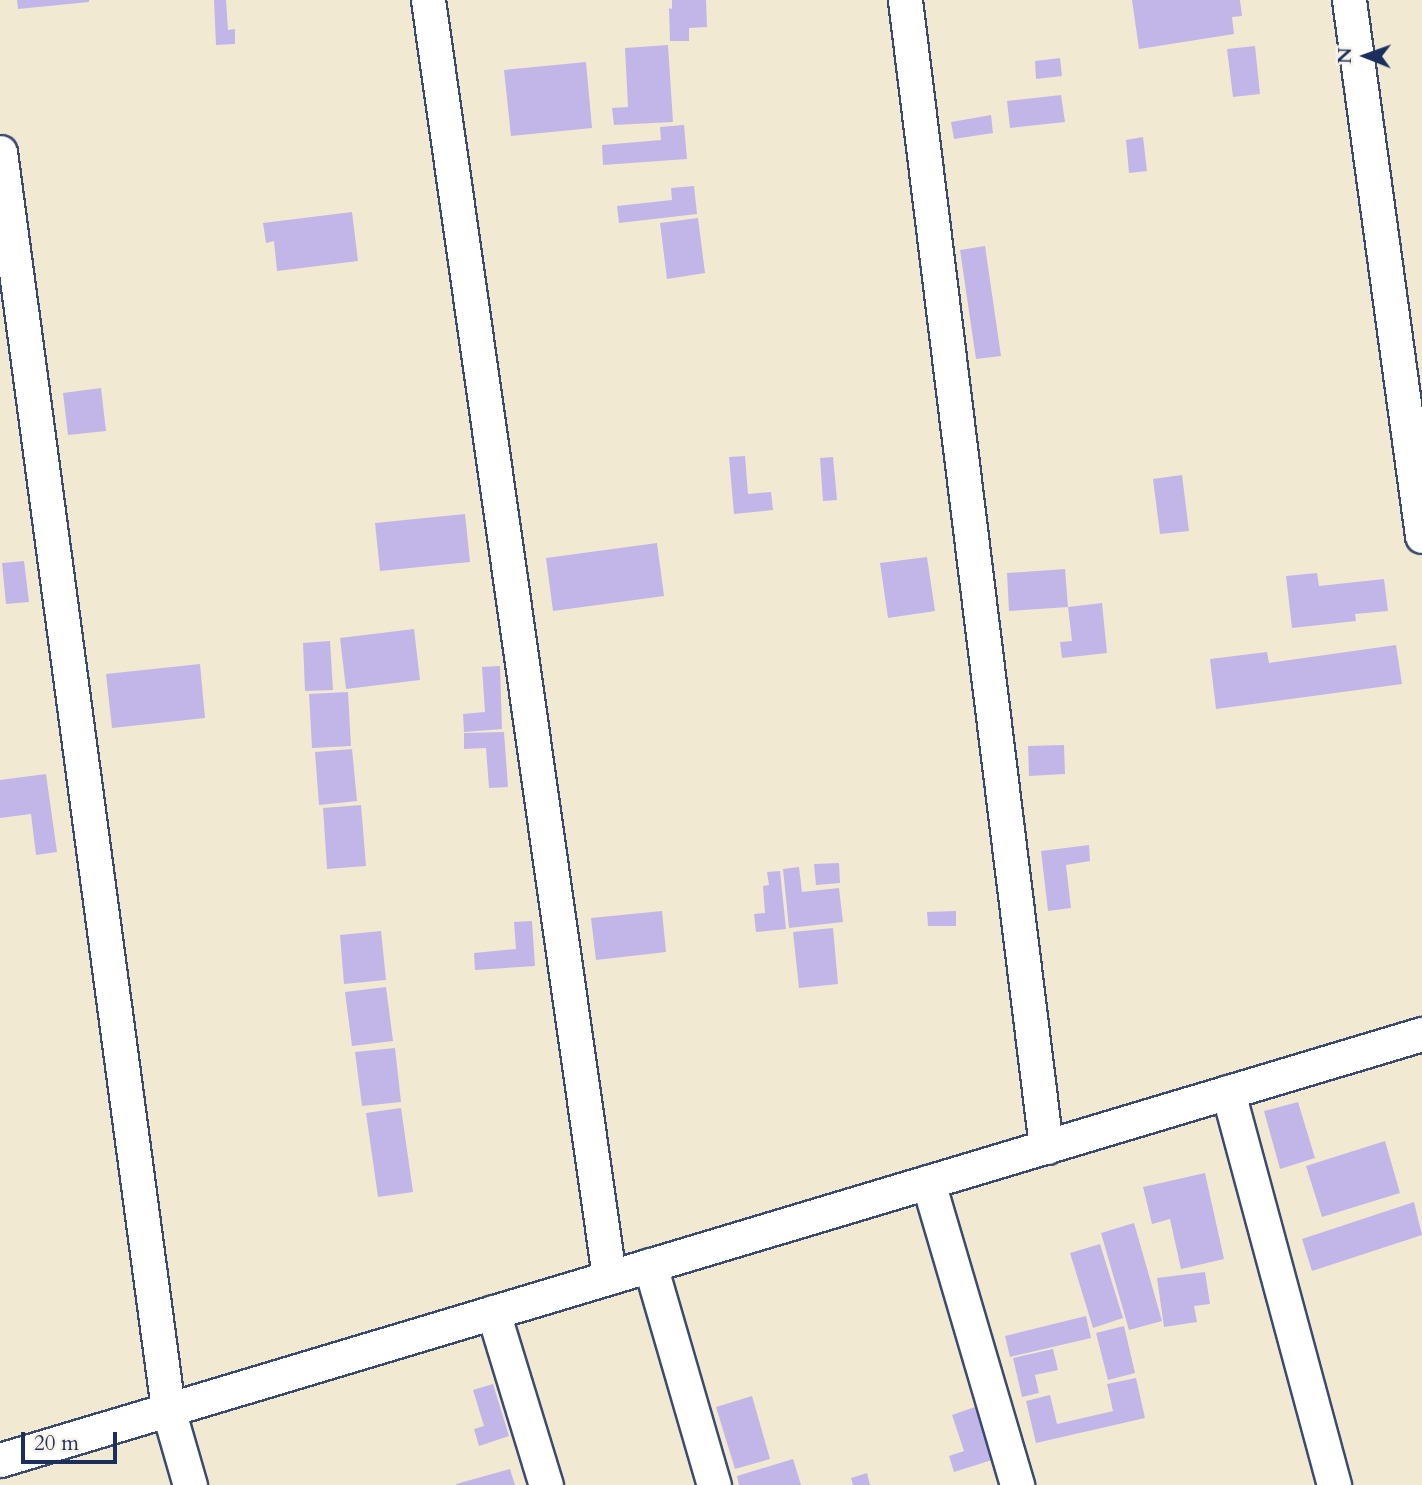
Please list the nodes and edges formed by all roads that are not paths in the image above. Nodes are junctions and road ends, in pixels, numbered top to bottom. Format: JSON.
{"nodes":[{"id":1,"x":428,"y":0,"type":"edge"},
{"id":2,"x":905,"y":0,"type":"edge"},
{"id":3,"x":1349,"y":0,"type":"edge"},
{"id":4,"x":0,"y":152,"type":"edge"},
{"id":5,"x":1422,"y":536,"type":"edge"},
{"id":6,"x":1422,"y":1034,"type":"edge"},
{"id":7,"x":1228,"y":1092,"type":"junction"},
{"id":8,"x":1046,"y":1147,"type":"junction"},
{"id":9,"x":928,"y":1182,"type":"junction"},
{"id":10,"x":650,"y":1265,"type":"junction"},
{"id":11,"x":609,"y":1277,"type":"junction"},
{"id":12,"x":493,"y":1312,"type":"junction"},
{"id":13,"x":168,"y":1409,"type":"junction"},
{"id":14,"x":0,"y":1460,"type":"edge"},
{"id":15,"x":190,"y":1485,"type":"edge"},
{"id":16,"x":546,"y":1485,"type":"edge"},
{"id":17,"x":715,"y":1485,"type":"edge"},
{"id":18,"x":1017,"y":1485,"type":"edge"},
{"id":19,"x":1335,"y":1485,"type":"edge"}],
"edges":[{"from":1,"to":11,"type":"street"},
{"from":2,"to":8,"type":"street"},
{"from":3,"to":5,"type":"street"},
{"from":4,"to":13,"type":"street"},
{"from":6,"to":7,"type":"street"},
{"from":7,"to":8,"type":"street"},
{"from":7,"to":19,"type":"street"},
{"from":8,"to":9,"type":"street"},
{"from":9,"to":10,"type":"street"},
{"from":9,"to":18,"type":"street"},
{"from":10,"to":11,"type":"street"},
{"from":10,"to":17,"type":"street"},
{"from":11,"to":12,"type":"street"},
{"from":12,"to":13,"type":"street"},
{"from":12,"to":16,"type":"street"},
{"from":13,"to":14,"type":"street"},
{"from":13,"to":15,"type":"street"}]}
